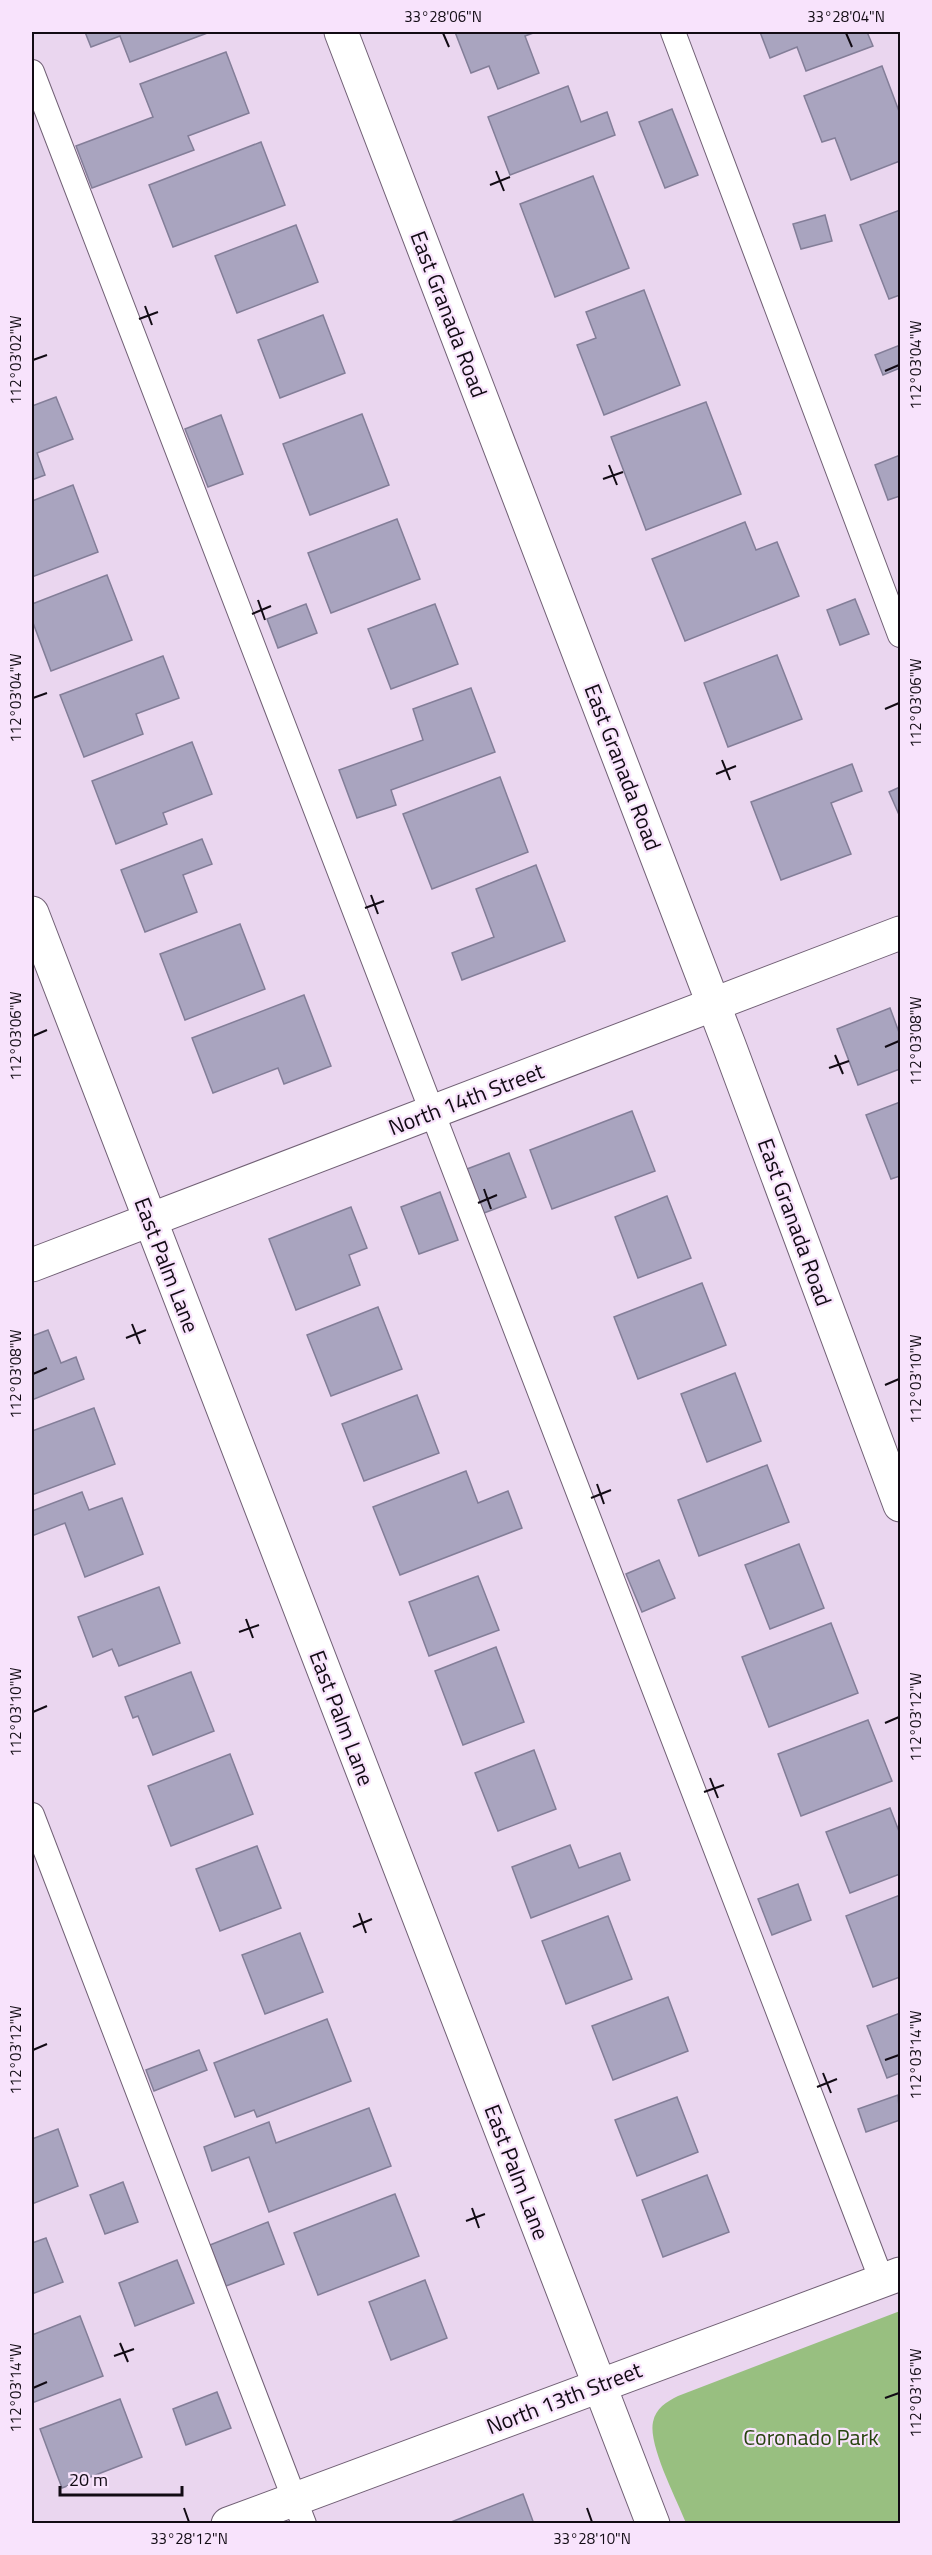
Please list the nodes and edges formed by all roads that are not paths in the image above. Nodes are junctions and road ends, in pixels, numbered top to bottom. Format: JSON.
{"nodes":[{"id":1,"x":341,"y":32,"type":"edge"},
{"id":2,"x":673,"y":32,"type":"edge"},
{"id":3,"x":32,"y":72,"type":"edge"},
{"id":4,"x":900,"y":635,"type":"edge"},
{"id":5,"x":32,"y":913,"type":"edge"},
{"id":6,"x":900,"y":933,"type":"edge"},
{"id":7,"x":713,"y":1005,"type":"junction"},
{"id":8,"x":432,"y":1112,"type":"junction"},
{"id":9,"x":150,"y":1220,"type":"junction"},
{"id":10,"x":32,"y":1265,"type":"edge"},
{"id":11,"x":900,"y":1505,"type":"edge"},
{"id":12,"x":32,"y":1815,"type":"edge"},
{"id":13,"x":891,"y":2278,"type":"edge"},
{"id":14,"x":599,"y":2385,"type":"junction"},
{"id":15,"x":299,"y":2512,"type":"edge"},
{"id":16,"x":228,"y":2523,"type":"edge"},
{"id":17,"x":654,"y":2523,"type":"edge"}],
"edges":[{"from":1,"to":7,"type":"street","name":"East Granada Road"},
{"from":2,"to":4,"type":"lane"},
{"from":3,"to":8,"type":"lane"},
{"from":5,"to":9,"type":"street","name":"East Palm Lane"},
{"from":6,"to":7,"type":"street","name":"North 14th Street"},
{"from":7,"to":8,"type":"street","name":"North 14th Street"},
{"from":7,"to":11,"type":"street","name":"East Granada Road"},
{"from":8,"to":9,"type":"street","name":"North 14th Street"},
{"from":8,"to":13,"type":"lane"},
{"from":9,"to":10,"type":"street","name":"North 14th Street"},
{"from":9,"to":14,"type":"street","name":"East Palm Lane"},
{"from":12,"to":15,"type":"lane"},
{"from":13,"to":14,"type":"street","name":"North 13th Street"},
{"from":14,"to":15,"type":"street","name":"North 13th Street"},
{"from":14,"to":17,"type":"street","name":"East Palm Lane"},
{"from":15,"to":16,"type":"street","name":"North 13th Street"}]}
